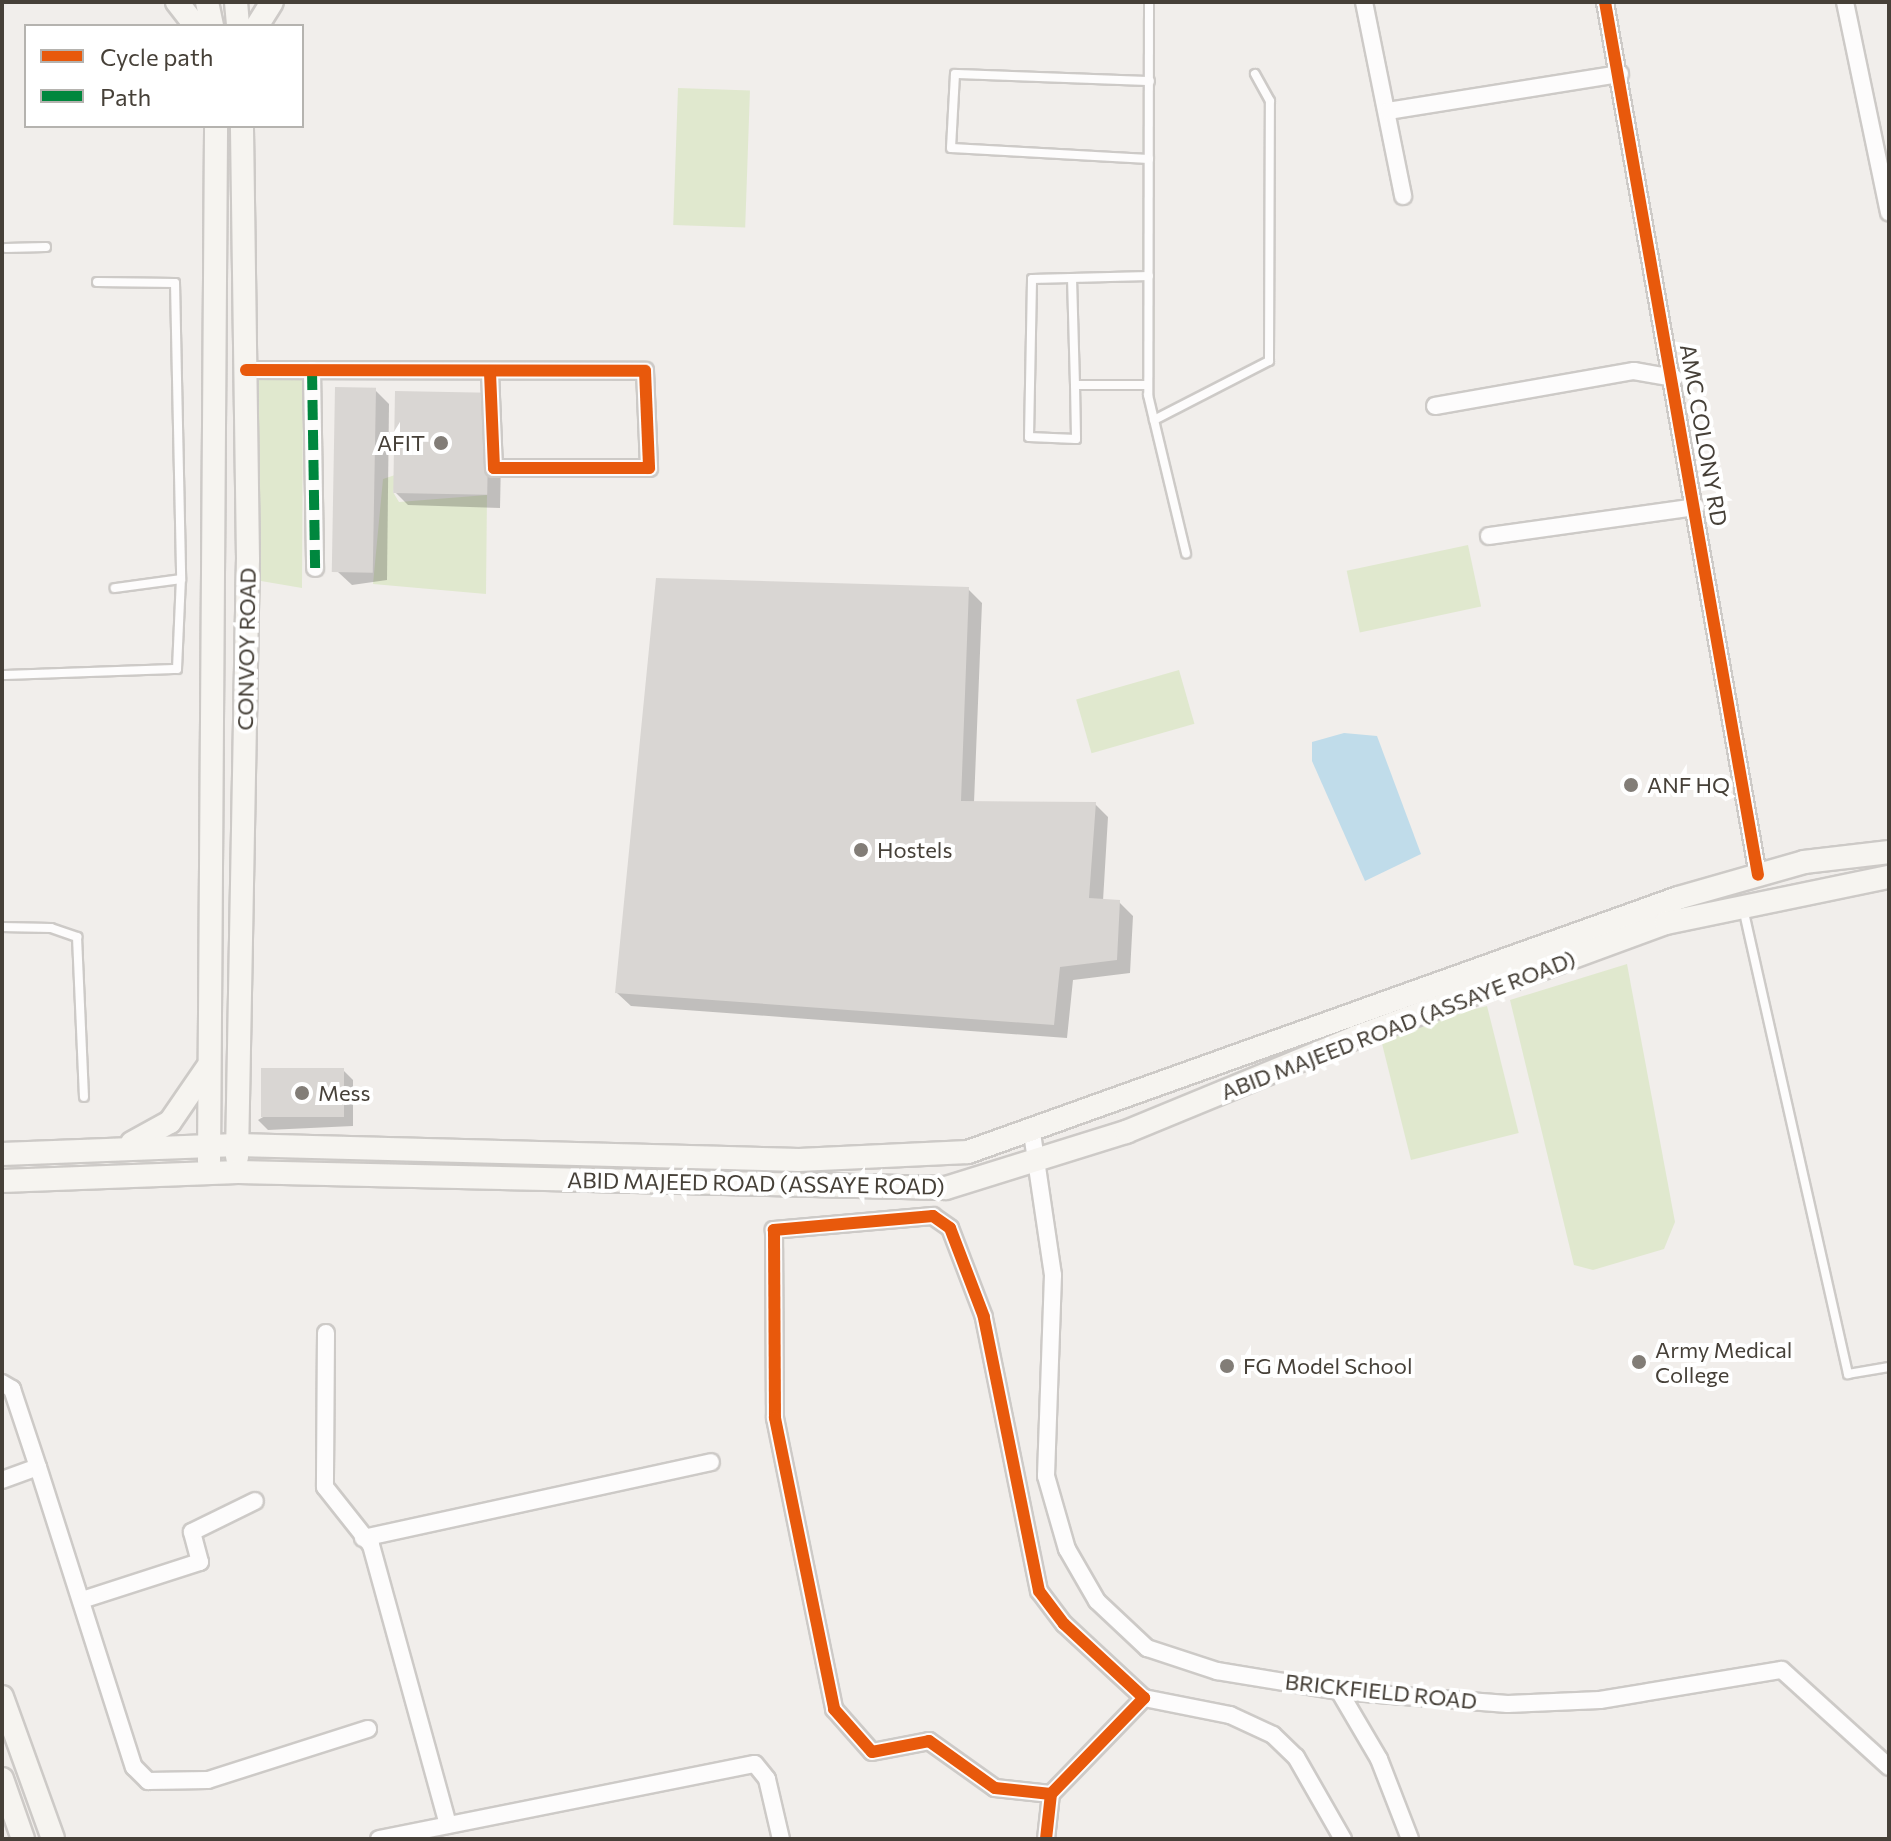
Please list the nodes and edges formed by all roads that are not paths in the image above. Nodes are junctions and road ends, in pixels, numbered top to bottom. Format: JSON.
{"nodes":[{"id":1,"x":177,"y":2,"type":"edge"},
{"id":2,"x":207,"y":2,"type":"edge"},
{"id":3,"x":236,"y":2,"type":"edge"},
{"id":4,"x":272,"y":2,"type":"edge"},
{"id":5,"x":1149,"y":2,"type":"edge"},
{"id":6,"x":1364,"y":2,"type":"edge"},
{"id":7,"x":1605,"y":2,"type":"edge"},
{"id":8,"x":1845,"y":2,"type":"edge"},
{"id":9,"x":194,"y":24,"type":"edge"},
{"id":10,"x":212,"y":24,"type":"edge"},
{"id":11,"x":238,"y":24,"type":"edge"},
{"id":12,"x":258,"y":24,"type":"edge"},
{"id":13,"x":1255,"y":74,"type":"dead end"},
{"id":14,"x":1620,"y":74,"type":"junction"},
{"id":15,"x":1150,"y":81,"type":"junction"},
{"id":16,"x":1388,"y":111,"type":"junction"},
{"id":17,"x":216,"y":128,"type":"edge"},
{"id":18,"x":242,"y":128,"type":"edge"},
{"id":19,"x":1149,"y":159,"type":"junction"},
{"id":20,"x":1403,"y":196,"type":"dead end"},
{"id":21,"x":1889,"y":212,"type":"edge"},
{"id":22,"x":46,"y":247,"type":"dead end"},
{"id":23,"x":6,"y":248,"type":"dead end"},
{"id":24,"x":1149,"y":276,"type":"junction"},
{"id":25,"x":1072,"y":278,"type":"junction"},
{"id":26,"x":97,"y":282,"type":"dead end"},
{"id":27,"x":246,"y":370,"type":"junction"},
{"id":28,"x":312,"y":370,"type":"junction"},
{"id":29,"x":490,"y":371,"type":"junction"},
{"id":30,"x":1674,"y":378,"type":"junction"},
{"id":31,"x":1075,"y":385,"type":"junction"},
{"id":32,"x":1148,"y":385,"type":"junction"},
{"id":33,"x":1435,"y":406,"type":"dead end"},
{"id":34,"x":1154,"y":420,"type":"junction"},
{"id":35,"x":1696,"y":507,"type":"junction"},
{"id":36,"x":1489,"y":536,"type":"dead end"},
{"id":37,"x":1186,"y":553,"type":"dead end"},
{"id":38,"x":315,"y":568,"type":"dead end"},
{"id":39,"x":181,"y":579,"type":"junction"},
{"id":40,"x":115,"y":588,"type":"dead end"},
{"id":41,"x":2,"y":675,"type":"edge"},
{"id":42,"x":1889,"y":852,"type":"edge"},
{"id":43,"x":1758,"y":875,"type":"junction"},
{"id":44,"x":1889,"y":877,"type":"edge"},
{"id":45,"x":1742,"y":904,"type":"junction"},
{"id":46,"x":2,"y":927,"type":"edge"},
{"id":47,"x":209,"y":1063,"type":"junction"},
{"id":48,"x":84,"y":1097,"type":"dead end"},
{"id":49,"x":1032,"y":1133,"type":"junction"},
{"id":50,"x":209,"y":1145,"type":"junction"},
{"id":51,"x":237,"y":1145,"type":"junction"},
{"id":52,"x":120,"y":1148,"type":"junction"},
{"id":53,"x":2,"y":1154,"type":"edge"},
{"id":54,"x":1037,"y":1164,"type":"junction"},
{"id":55,"x":209,"y":1172,"type":"junction"},
{"id":56,"x":238,"y":1172,"type":"junction"},
{"id":57,"x":2,"y":1181,"type":"edge"},
{"id":58,"x":326,"y":1333,"type":"dead end"},
{"id":59,"x":1889,"y":1367,"type":"edge"},
{"id":60,"x":2,"y":1383,"type":"edge"},
{"id":61,"x":711,"y":1462,"type":"dead end"},
{"id":62,"x":38,"y":1467,"type":"junction"},
{"id":63,"x":2,"y":1480,"type":"edge"},
{"id":64,"x":255,"y":1501,"type":"dead end"},
{"id":65,"x":363,"y":1538,"type":"junction"},
{"id":66,"x":82,"y":1600,"type":"junction"},
{"id":67,"x":1339,"y":1691,"type":"junction"},
{"id":68,"x":2,"y":1697,"type":"edge"},
{"id":69,"x":1144,"y":1698,"type":"junction"},
{"id":70,"x":368,"y":1729,"type":"dead end"},
{"id":71,"x":1889,"y":1767,"type":"edge"},
{"id":72,"x":2,"y":1779,"type":"edge"},
{"id":73,"x":1051,"y":1794,"type":"junction"},
{"id":74,"x":448,"y":1825,"type":"junction"},
{"id":75,"x":23,"y":1839,"type":"edge"},
{"id":76,"x":53,"y":1839,"type":"edge"},
{"id":77,"x":379,"y":1839,"type":"edge"},
{"id":78,"x":781,"y":1839,"type":"edge"},
{"id":79,"x":1046,"y":1839,"type":"edge"},
{"id":80,"x":1343,"y":1839,"type":"edge"},
{"id":81,"x":1410,"y":1839,"type":"edge"}],
"edges":[{"from":1,"to":9,"type":"main road"},
{"from":2,"to":10,"type":"main road"},
{"from":3,"to":11,"type":"main road"},
{"from":4,"to":12,"type":"main road"},
{"from":5,"to":15,"type":"lane"},
{"from":6,"to":16,"type":"street"},
{"from":7,"to":14,"type":"street","name":"AMC COLONY RD"},
{"from":8,"to":21,"type":"street"},
{"from":13,"to":34,"type":"lane"},
{"from":14,"to":16,"type":"street"},
{"from":14,"to":30,"type":"street","name":"AMC COLONY RD"},
{"from":15,"to":19,"type":"lane"},
{"from":15,"to":19,"type":"lane"},
{"from":16,"to":20,"type":"street"},
{"from":17,"to":47,"type":"main road","name":"CONVOY ROAD"},
{"from":18,"to":27,"type":"main road","name":"CONVOY ROAD"},
{"from":19,"to":24,"type":"lane"},
{"from":22,"to":23,"type":"lane"},
{"from":24,"to":25,"type":"lane"},
{"from":24,"to":32,"type":"lane"},
{"from":25,"to":31,"type":"lane"},
{"from":25,"to":31,"type":"lane"},
{"from":26,"to":39,"type":"lane"},
{"from":27,"to":28,"type":"street"},
{"from":27,"to":51,"type":"main road","name":"CONVOY ROAD"},
{"from":28,"to":29,"type":"street"},
{"from":28,"to":38,"type":"street"},
{"from":29,"to":29,"type":"street"},
{"from":30,"to":33,"type":"street"},
{"from":30,"to":35,"type":"street","name":"AMC COLONY RD"},
{"from":31,"to":32,"type":"lane"},
{"from":32,"to":34,"type":"lane"},
{"from":34,"to":37,"type":"lane"},
{"from":35,"to":36,"type":"street"},
{"from":35,"to":43,"type":"street","name":"AMC COLONY RD"},
{"from":39,"to":40,"type":"lane"},
{"from":39,"to":41,"type":"lane"},
{"from":42,"to":43,"type":"main road","name":"ABID MAJEED ROAD (ASSAYE ROAD)"},
{"from":43,"to":49,"type":"main road","name":"ABID MAJEED ROAD (ASSAYE ROAD)"},
{"from":44,"to":45,"type":"main road","name":"ABID MAJEED ROAD (ASSAYE ROAD)"},
{"from":45,"to":54,"type":"main road","name":"ABID MAJEED ROAD (ASSAYE ROAD)"},
{"from":45,"to":59,"type":"lane"},
{"from":46,"to":48,"type":"lane"},
{"from":47,"to":50,"type":"main road","name":"CONVOY ROAD"},
{"from":47,"to":52,"type":"main road"},
{"from":49,"to":51,"type":"main road","name":"ABID MAJEED ROAD (ASSAYE ROAD)"},
{"from":49,"to":54,"type":"street","name":"BRICKFIELD ROAD"},
{"from":50,"to":51,"type":"main road","name":"ABID MAJEED ROAD (ASSAYE ROAD)"},
{"from":50,"to":52,"type":"main road","name":"ABID MAJEED ROAD (ASSAYE ROAD)"},
{"from":50,"to":55,"type":"main road","name":"CONVOY ROAD"},
{"from":51,"to":56,"type":"main road","name":"CONVOY ROAD"},
{"from":52,"to":53,"type":"main road","name":"ABID MAJEED ROAD (ASSAYE ROAD)"},
{"from":54,"to":56,"type":"main road","name":"ABID MAJEED ROAD (ASSAYE ROAD)"},
{"from":54,"to":67,"type":"street","name":"BRICKFIELD ROAD"},
{"from":55,"to":56,"type":"main road","name":"ABID MAJEED ROAD (ASSAYE ROAD)"},
{"from":55,"to":57,"type":"main road","name":"ABID MAJEED ROAD (ASSAYE ROAD)"},
{"from":58,"to":65,"type":"street"},
{"from":60,"to":62,"type":"street"},
{"from":61,"to":65,"type":"street"},
{"from":62,"to":63,"type":"street"},
{"from":62,"to":66,"type":"street"},
{"from":64,"to":66,"type":"street"},
{"from":65,"to":74,"type":"street"},
{"from":66,"to":70,"type":"street"},
{"from":67,"to":71,"type":"street","name":"BRICKFIELD ROAD"},
{"from":67,"to":81,"type":"street"},
{"from":68,"to":76,"type":"main road"},
{"from":69,"to":73,"type":"street"},
{"from":69,"to":73,"type":"street"},
{"from":69,"to":80,"type":"street"},
{"from":72,"to":75,"type":"main road"},
{"from":73,"to":79,"type":"street"},
{"from":74,"to":77,"type":"street"},
{"from":74,"to":78,"type":"street"}]}
